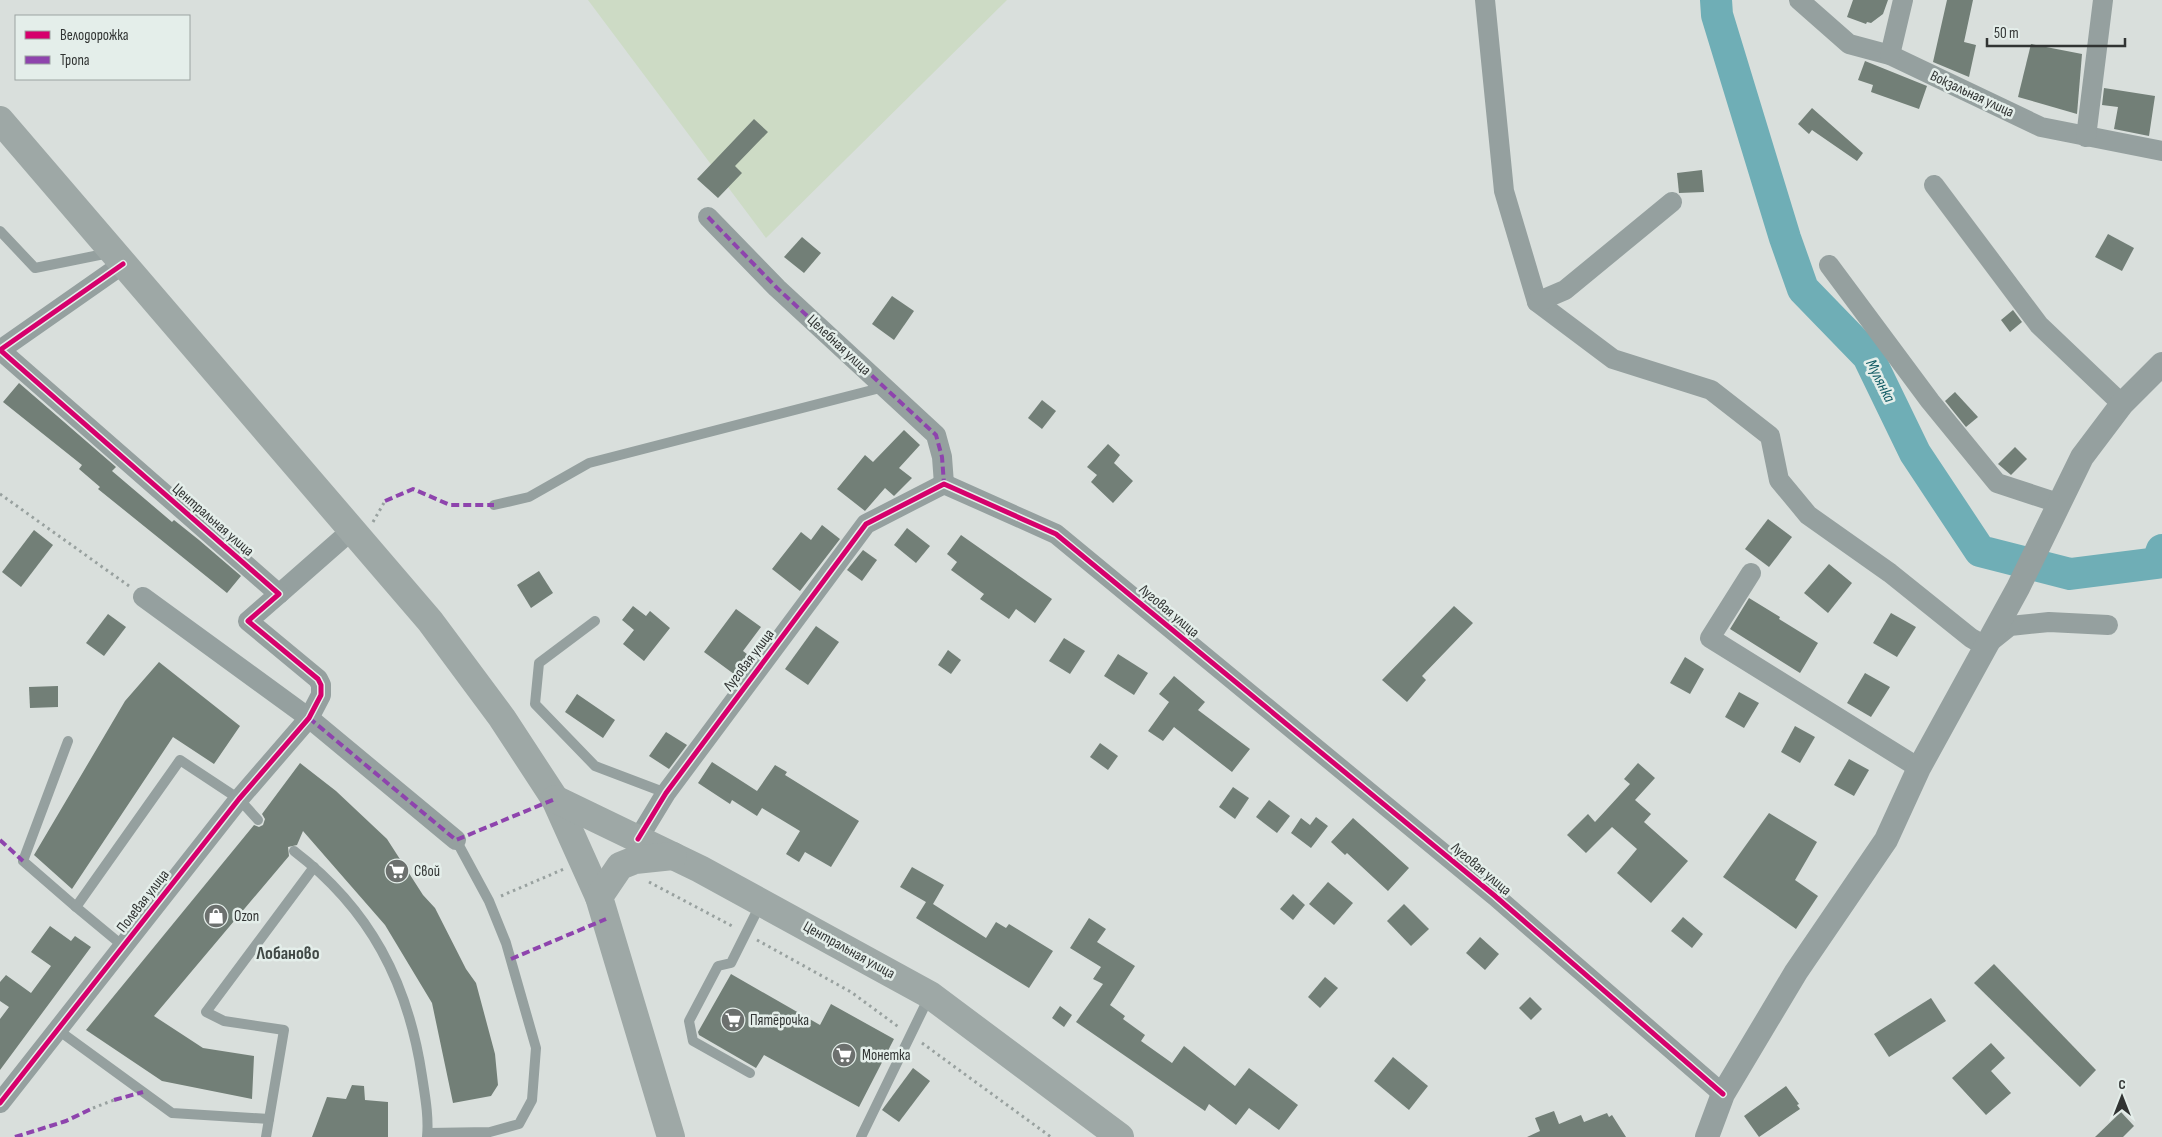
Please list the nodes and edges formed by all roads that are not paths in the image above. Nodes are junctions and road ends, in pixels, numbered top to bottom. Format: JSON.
{"nodes":[{"id":1,"x":1485,"y":0,"type":"edge"},
{"id":2,"x":1799,"y":0,"type":"edge"},
{"id":3,"x":1903,"y":0,"type":"edge"},
{"id":4,"x":2102,"y":0,"type":"edge"},
{"id":5,"x":1890,"y":55,"type":"junction"},
{"id":6,"x":0,"y":120,"type":"edge"},
{"id":7,"x":2086,"y":137,"type":"junction"},
{"id":8,"x":2162,"y":151,"type":"edge"},
{"id":9,"x":1934,"y":185,"type":"dead end"},
{"id":10,"x":1672,"y":202,"type":"dead end"},
{"id":11,"x":708,"y":217,"type":"dead end"},
{"id":12,"x":0,"y":231,"type":"edge"},
{"id":13,"x":118,"y":258,"type":"junction"},
{"id":14,"x":1829,"y":265,"type":"dead end"},
{"id":15,"x":1538,"y":302,"type":"junction"},
{"id":16,"x":0,"y":350,"type":"edge"},
{"id":17,"x":2162,"y":364,"type":"edge"},
{"id":18,"x":884,"y":387,"type":"junction"},
{"id":19,"x":2122,"y":404,"type":"junction"},
{"id":20,"x":944,"y":484,"type":"junction"},
{"id":21,"x":2058,"y":503,"type":"junction"},
{"id":22,"x":494,"y":505,"type":"dead end"},
{"id":23,"x":352,"y":529,"type":"junction"},
{"id":24,"x":1751,"y":573,"type":"dead end"},
{"id":25,"x":279,"y":594,"type":"junction"},
{"id":26,"x":143,"y":597,"type":"road end"},
{"id":27,"x":595,"y":621,"type":"dead end"},
{"id":28,"x":2108,"y":625,"type":"dead end"},
{"id":29,"x":1988,"y":644,"type":"junction"},
{"id":30,"x":309,"y":718,"type":"junction"},
{"id":31,"x":68,"y":741,"type":"dead end"},
{"id":32,"x":1920,"y":768,"type":"junction"},
{"id":33,"x":666,"y":793,"type":"junction"},
{"id":34,"x":239,"y":799,"type":"junction"},
{"id":35,"x":555,"y":799,"type":"junction"},
{"id":36,"x":258,"y":820,"type":"dead end"},
{"id":37,"x":638,"y":839,"type":"junction"},
{"id":38,"x":456,"y":840,"type":"joint"},
{"id":39,"x":294,"y":851,"type":"dead end"},
{"id":40,"x":673,"y":856,"type":"junction"},
{"id":41,"x":314,"y":867,"type":"junction"},
{"id":42,"x":599,"y":896,"type":"junction"},
{"id":43,"x":762,"y":902,"type":"junction"},
{"id":44,"x":76,"y":907,"type":"junction"},
{"id":45,"x":123,"y":946,"type":"junction"},
{"id":46,"x":930,"y":994,"type":"junction"},
{"id":47,"x":58,"y":1030,"type":"junction"},
{"id":48,"x":750,"y":1074,"type":"dead end"},
{"id":49,"x":1724,"y":1094,"type":"junction"},
{"id":50,"x":0,"y":1103,"type":"edge"},
{"id":51,"x":269,"y":1119,"type":"junction"},
{"id":52,"x":428,"y":1135,"type":"edge"},
{"id":53,"x":266,"y":1137,"type":"edge"},
{"id":54,"x":671,"y":1137,"type":"edge"},
{"id":55,"x":861,"y":1137,"type":"edge"},
{"id":56,"x":1120,"y":1137,"type":"edge"},
{"id":57,"x":1707,"y":1137,"type":"edge"}],
"edges":[{"from":1,"to":15,"type":"street"},
{"from":2,"to":5,"type":"street","name":"Вокзальная улица"},
{"from":3,"to":5,"type":"street"},
{"from":4,"to":7,"type":"street"},
{"from":5,"to":7,"type":"street","name":"Вокзальная улица"},
{"from":6,"to":13,"type":"main road"},
{"from":7,"to":8,"type":"street","name":"Вокзальная улица"},
{"from":9,"to":19,"type":"street"},
{"from":10,"to":15,"type":"street"},
{"from":11,"to":18,"type":"street","name":"Целебная улица"},
{"from":12,"to":13,"type":"lane"},
{"from":13,"to":16,"type":"street"},
{"from":13,"to":23,"type":"main road"},
{"from":14,"to":21,"type":"street"},
{"from":15,"to":29,"type":"street"},
{"from":16,"to":25,"type":"street","name":"Центральная улица"},
{"from":17,"to":19,"type":"street"},
{"from":18,"to":20,"type":"street","name":"Целебная улица"},
{"from":18,"to":22,"type":"lane"},
{"from":19,"to":21,"type":"street"},
{"from":20,"to":33,"type":"street","name":"Луговая улица"},
{"from":20,"to":49,"type":"street","name":"Луговая улица"},
{"from":21,"to":29,"type":"street"},
{"from":23,"to":25,"type":"street"},
{"from":23,"to":35,"type":"main road"},
{"from":24,"to":32,"type":"street"},
{"from":25,"to":30,"type":"street"},
{"from":26,"to":30,"type":"street"},
{"from":27,"to":33,"type":"lane"},
{"from":28,"to":29,"type":"street"},
{"from":29,"to":32,"type":"street"},
{"from":30,"to":34,"type":"street","name":"Полевая улица"},
{"from":30,"to":38,"type":"street"},
{"from":31,"to":44,"type":"lane"},
{"from":32,"to":49,"type":"street"},
{"from":33,"to":37,"type":"street","name":"Луговая улица"},
{"from":34,"to":36,"type":"lane"},
{"from":34,"to":44,"type":"lane"},
{"from":34,"to":45,"type":"street","name":"Полевая улица"},
{"from":35,"to":37,"type":"main road","name":"Центральная улица"},
{"from":35,"to":42,"type":"main road"},
{"from":37,"to":40,"type":"main road","name":"Центральная улица"},
{"from":38,"to":52,"type":"lane"},
{"from":39,"to":41,"type":"lane"},
{"from":40,"to":42,"type":"main road"},
{"from":40,"to":43,"type":"main road","name":"Центральная улица"},
{"from":41,"to":51,"type":"lane"},
{"from":41,"to":52,"type":"lane"},
{"from":42,"to":54,"type":"main road"},
{"from":43,"to":46,"type":"main road","name":"Центральная улица"},
{"from":43,"to":48,"type":"lane"},
{"from":44,"to":45,"type":"lane"},
{"from":45,"to":47,"type":"street","name":"Полевая улица"},
{"from":46,"to":55,"type":"lane"},
{"from":46,"to":56,"type":"main road","name":"Центральная улица"},
{"from":47,"to":50,"type":"street","name":"Полевая улица"},
{"from":47,"to":51,"type":"lane"},
{"from":49,"to":57,"type":"street"},
{"from":51,"to":53,"type":"lane"}]}
